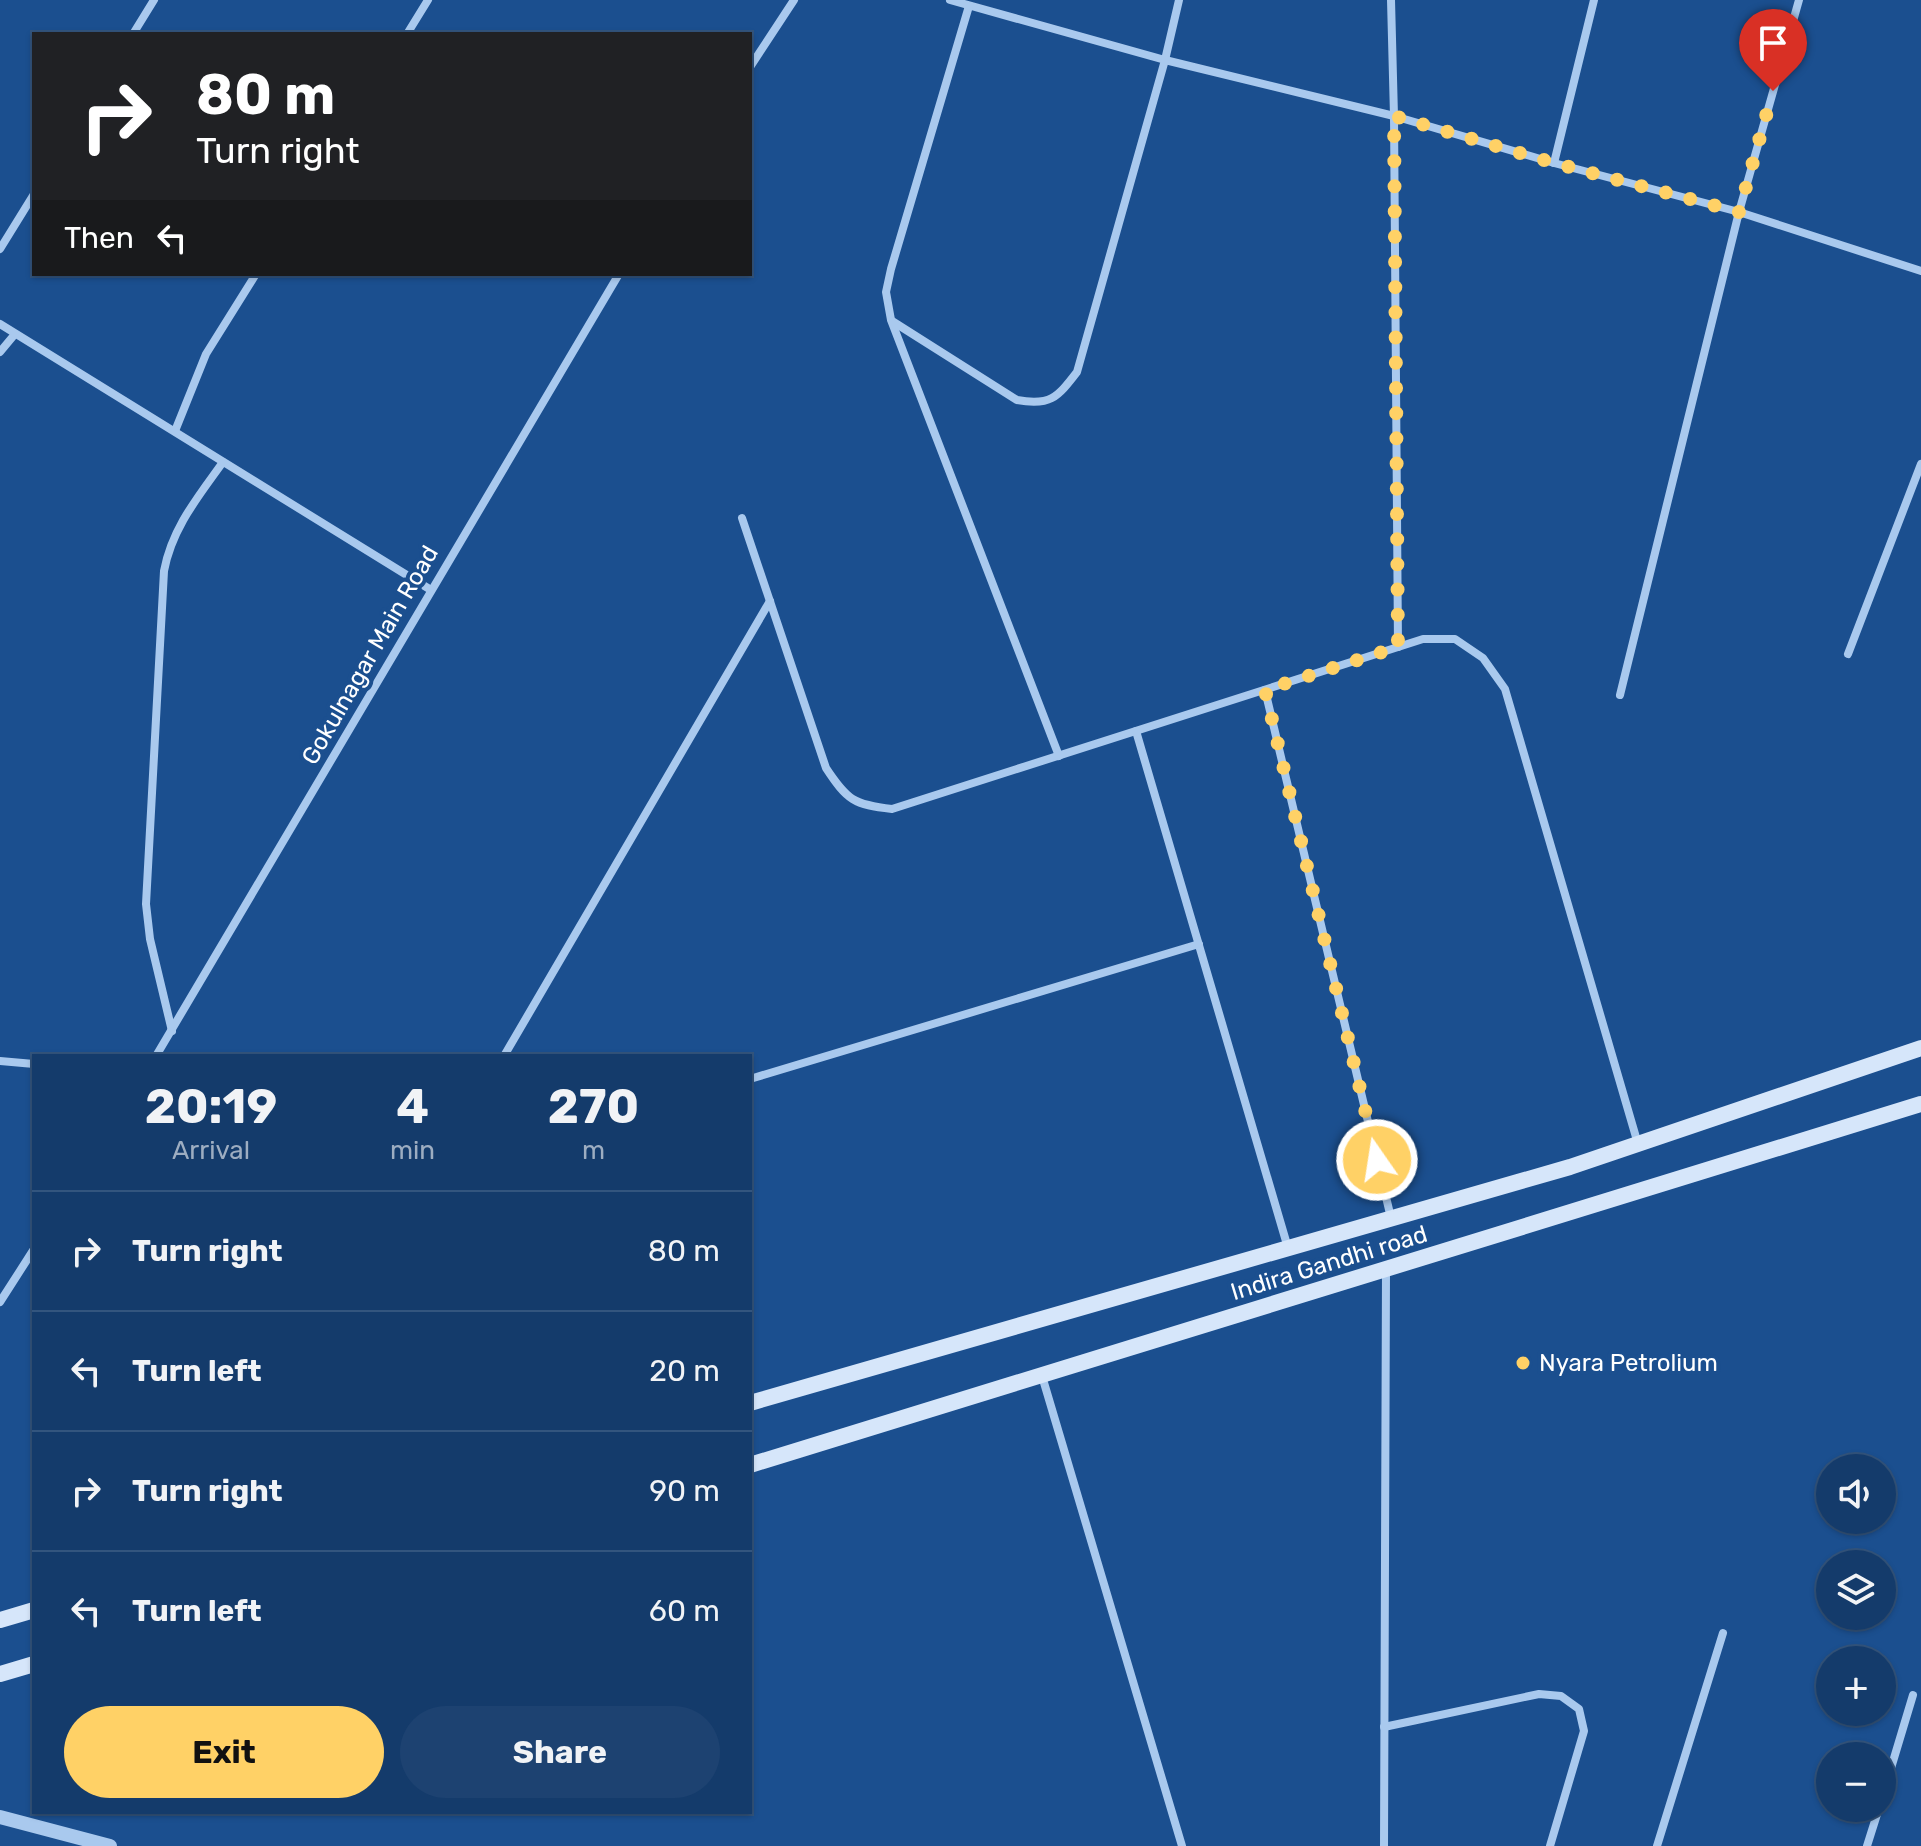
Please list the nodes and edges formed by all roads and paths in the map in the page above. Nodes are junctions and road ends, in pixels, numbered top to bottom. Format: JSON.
{"nodes":[{"id":1,"x":154,"y":0,"type":"edge"},
{"id":2,"x":428,"y":0,"type":"edge"},
{"id":3,"x":794,"y":0,"type":"edge"},
{"id":4,"x":950,"y":0,"type":"edge"},
{"id":5,"x":1179,"y":0,"type":"edge"},
{"id":6,"x":1391,"y":0,"type":"edge"},
{"id":7,"x":1594,"y":0,"type":"edge"},
{"id":8,"x":1799,"y":0,"type":"edge"},
{"id":9,"x":969,"y":6,"type":"junction"},
{"id":10,"x":134,"y":32,"type":"edge"},
{"id":11,"x":408,"y":32,"type":"edge"},
{"id":12,"x":1165,"y":60,"type":"junction"},
{"id":13,"x":752,"y":64,"type":"edge"},
{"id":14,"x":1394,"y":116,"type":"junction"},
{"id":15,"x":1554,"y":163,"type":"junction"},
{"id":16,"x":32,"y":197,"type":"edge"},
{"id":17,"x":1739,"y":212,"type":"junction"},
{"id":18,"x":0,"y":249,"type":"edge"},
{"id":19,"x":1921,"y":271,"type":"edge"},
{"id":20,"x":255,"y":276,"type":"edge"},
{"id":21,"x":618,"y":276,"type":"edge"},
{"id":22,"x":891,"y":320,"type":"junction"},
{"id":23,"x":0,"y":324,"type":"edge"},
{"id":24,"x":15,"y":334,"type":"junction"},
{"id":25,"x":0,"y":352,"type":"edge"},
{"id":26,"x":175,"y":431,"type":"junction"},
{"id":27,"x":223,"y":462,"type":"junction"},
{"id":28,"x":1921,"y":464,"type":"edge"},
{"id":29,"x":742,"y":518,"type":"dead end"},
{"id":30,"x":431,"y":590,"type":"junction"},
{"id":31,"x":770,"y":601,"type":"junction"},
{"id":32,"x":1398,"y":647,"type":"junction"},
{"id":33,"x":1848,"y":654,"type":"dead end"},
{"id":34,"x":1265,"y":690,"type":"junction"},
{"id":35,"x":1620,"y":695,"type":"dead end"},
{"id":36,"x":1136,"y":731,"type":"junction"},
{"id":37,"x":1059,"y":756,"type":"junction"},
{"id":38,"x":1199,"y":944,"type":"junction"},
{"id":39,"x":172,"y":1031,"type":"junction"},
{"id":40,"x":1921,"y":1048,"type":"edge"},
{"id":41,"x":157,"y":1054,"type":"edge"},
{"id":42,"x":505,"y":1054,"type":"edge"},
{"id":43,"x":0,"y":1061,"type":"edge"},
{"id":44,"x":32,"y":1064,"type":"edge"},
{"id":45,"x":752,"y":1078,"type":"edge"},
{"id":46,"x":1921,"y":1104,"type":"edge"},
{"id":47,"x":1638,"y":1144,"type":"junction"},
{"id":48,"x":1391,"y":1218,"type":"junction"},
{"id":49,"x":1288,"y":1248,"type":"junction"},
{"id":50,"x":32,"y":1252,"type":"edge"},
{"id":51,"x":1386,"y":1270,"type":"junction"},
{"id":52,"x":0,"y":1302,"type":"edge"},
{"id":53,"x":1042,"y":1376,"type":"junction"},
{"id":54,"x":752,"y":1402,"type":"edge"},
{"id":55,"x":752,"y":1464,"type":"edge"},
{"id":56,"x":32,"y":1611,"type":"edge"},
{"id":57,"x":0,"y":1620,"type":"edge"},
{"id":58,"x":1723,"y":1633,"type":"dead end"},
{"id":59,"x":32,"y":1665,"type":"edge"},
{"id":60,"x":0,"y":1674,"type":"edge"},
{"id":61,"x":1913,"y":1695,"type":"dead end"},
{"id":62,"x":1384,"y":1727,"type":"junction"},
{"id":63,"x":1896,"y":1751,"type":"edge"},
{"id":64,"x":0,"y":1817,"type":"edge"},
{"id":65,"x":1875,"y":1822,"type":"edge"},
{"id":66,"x":110,"y":1846,"type":"edge"},
{"id":67,"x":1182,"y":1846,"type":"edge"},
{"id":68,"x":1384,"y":1846,"type":"edge"},
{"id":69,"x":1550,"y":1846,"type":"edge"},
{"id":70,"x":1657,"y":1846,"type":"edge"},
{"id":71,"x":1867,"y":1846,"type":"edge"}],
"edges":[{"from":1,"to":10,"type":"street"},
{"from":2,"to":11,"type":"street"},
{"from":3,"to":13,"type":"street"},
{"from":4,"to":9,"type":"street"},
{"from":5,"to":12,"type":"street"},
{"from":6,"to":14,"type":"street"},
{"from":7,"to":15,"type":"street"},
{"from":8,"to":17,"type":"street"},
{"from":9,"to":12,"type":"street"},
{"from":9,"to":22,"type":"street"},
{"from":12,"to":14,"type":"street"},
{"from":12,"to":22,"type":"street"},
{"from":14,"to":15,"type":"street"},
{"from":14,"to":32,"type":"street"},
{"from":15,"to":17,"type":"street"},
{"from":16,"to":18,"type":"street"},
{"from":17,"to":19,"type":"street"},
{"from":17,"to":35,"type":"street"},
{"from":20,"to":26,"type":"street"},
{"from":21,"to":30,"type":"street","name":"Gokulnagar Main Road"},
{"from":22,"to":37,"type":"street"},
{"from":23,"to":24,"type":"street"},
{"from":24,"to":25,"type":"street"},
{"from":24,"to":26,"type":"street"},
{"from":26,"to":27,"type":"street"},
{"from":27,"to":30,"type":"street"},
{"from":27,"to":39,"type":"street"},
{"from":28,"to":33,"type":"street"},
{"from":29,"to":31,"type":"street"},
{"from":30,"to":39,"type":"street","name":"Gokulnagar Main Road"},
{"from":31,"to":37,"type":"street"},
{"from":31,"to":42,"type":"street"},
{"from":32,"to":34,"type":"street"},
{"from":32,"to":47,"type":"street"},
{"from":34,"to":36,"type":"street"},
{"from":34,"to":48,"type":"street"},
{"from":36,"to":37,"type":"street"},
{"from":36,"to":38,"type":"street"},
{"from":38,"to":45,"type":"street"},
{"from":38,"to":49,"type":"street"},
{"from":39,"to":41,"type":"street","name":"Gokulnagar Main Road"},
{"from":40,"to":47,"type":"main road","name":"Indira Gandhi road"},
{"from":43,"to":44,"type":"street"},
{"from":46,"to":51,"type":"main road","name":"Indira Gandhi road"},
{"from":47,"to":48,"type":"main road","name":"Indira Gandhi road"},
{"from":48,"to":49,"type":"main road","name":"Indira Gandhi road"},
{"from":49,"to":54,"type":"main road","name":"Indira Gandhi road"},
{"from":50,"to":52,"type":"street"},
{"from":51,"to":53,"type":"main road","name":"Indira Gandhi road"},
{"from":51,"to":62,"type":"street"},
{"from":53,"to":55,"type":"main road","name":"Indira Gandhi road"},
{"from":53,"to":67,"type":"street"},
{"from":56,"to":57,"type":"main road"},
{"from":58,"to":70,"type":"street"},
{"from":59,"to":60,"type":"main road"},
{"from":61,"to":63,"type":"street"},
{"from":62,"to":68,"type":"street"},
{"from":62,"to":69,"type":"street"},
{"from":64,"to":66,"type":"street"},
{"from":65,"to":71,"type":"street"}]}
